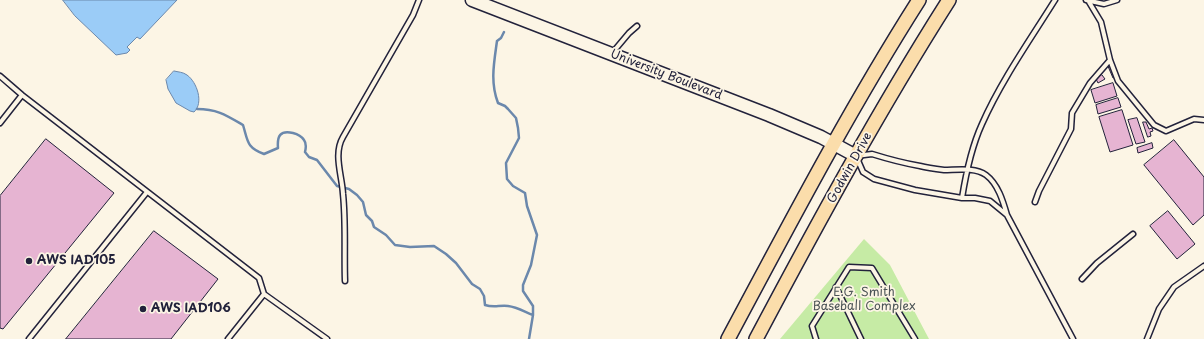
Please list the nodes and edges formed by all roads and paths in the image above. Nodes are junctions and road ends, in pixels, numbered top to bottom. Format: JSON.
{"nodes":[{"id":1,"x":420,"y":0,"type":"edge"},
{"id":2,"x":472,"y":0,"type":"edge"},
{"id":3,"x":919,"y":0,"type":"edge"},
{"id":4,"x":949,"y":0,"type":"edge"},
{"id":5,"x":1055,"y":0,"type":"edge"},
{"id":6,"x":1117,"y":0,"type":"edge"},
{"id":7,"x":1088,"y":1,"type":"edge"},
{"id":8,"x":637,"y":26,"type":"dead end"},
{"id":9,"x":612,"y":54,"type":"junction"},
{"id":10,"x":1110,"y":60,"type":"junction"},
{"id":11,"x":0,"y":76,"type":"edge"},
{"id":12,"x":22,"y":95,"type":"junction"},
{"id":13,"x":1204,"y":120,"type":"edge"},
{"id":14,"x":0,"y":123,"type":"edge"},
{"id":15,"x":834,"y":144,"type":"junction"},
{"id":16,"x":856,"y":156,"type":"junction"},
{"id":17,"x":966,"y":170,"type":"junction"},
{"id":18,"x":147,"y":192,"type":"junction"},
{"id":19,"x":962,"y":198,"type":"junction"},
{"id":20,"x":1035,"y":202,"type":"dead end"},
{"id":21,"x":1007,"y":215,"type":"junction"},
{"id":22,"x":1133,"y":234,"type":"dead end"},
{"id":23,"x":1204,"y":266,"type":"edge"},
{"id":24,"x":1082,"y":279,"type":"dead end"},
{"id":25,"x":345,"y":281,"type":"dead end"},
{"id":26,"x":836,"y":287,"type":"junction"},
{"id":27,"x":264,"y":294,"type":"junction"},
{"id":28,"x":29,"y":339,"type":"edge"},
{"id":29,"x":228,"y":339,"type":"edge"},
{"id":30,"x":327,"y":339,"type":"edge"},
{"id":31,"x":728,"y":339,"type":"edge"},
{"id":32,"x":756,"y":339,"type":"edge"},
{"id":33,"x":816,"y":339,"type":"edge"},
{"id":34,"x":862,"y":339,"type":"edge"},
{"id":35,"x":915,"y":339,"type":"edge"},
{"id":36,"x":1074,"y":339,"type":"edge"},
{"id":37,"x":1147,"y":339,"type":"edge"}],
"edges":[{"from":1,"to":25,"type":"lane"},
{"from":2,"to":9,"type":"main road","name":"University Boulevard"},
{"from":3,"to":15,"type":"main road"},
{"from":4,"to":16,"type":"main road","name":"Godwin Drive"},
{"from":5,"to":17,"type":"lane"},
{"from":6,"to":7,"type":"lane"},
{"from":7,"to":10,"type":"lane"},
{"from":8,"to":9,"type":"lane"},
{"from":9,"to":15,"type":"main road","name":"University Boulevard"},
{"from":10,"to":13,"type":"lane"},
{"from":10,"to":20,"type":"lane"},
{"from":11,"to":12,"type":"lane"},
{"from":12,"to":14,"type":"lane"},
{"from":12,"to":18,"type":"lane"},
{"from":15,"to":16,"type":"main road","name":"University Boulevard"},
{"from":15,"to":31,"type":"main road"},
{"from":16,"to":17,"type":"lane"},
{"from":16,"to":19,"type":"lane"},
{"from":16,"to":32,"type":"main road","name":"Godwin Drive"},
{"from":17,"to":19,"type":"lane"},
{"from":17,"to":21,"type":"lane"},
{"from":18,"to":27,"type":"lane"},
{"from":18,"to":28,"type":"lane"},
{"from":19,"to":21,"type":"lane"},
{"from":21,"to":36,"type":"lane"},
{"from":22,"to":24,"type":"lane"},
{"from":23,"to":37,"type":"lane"},
{"from":26,"to":33,"type":"lane"},
{"from":26,"to":34,"type":"lane"},
{"from":26,"to":35,"type":"lane"},
{"from":27,"to":29,"type":"lane"},
{"from":27,"to":30,"type":"lane"}]}
